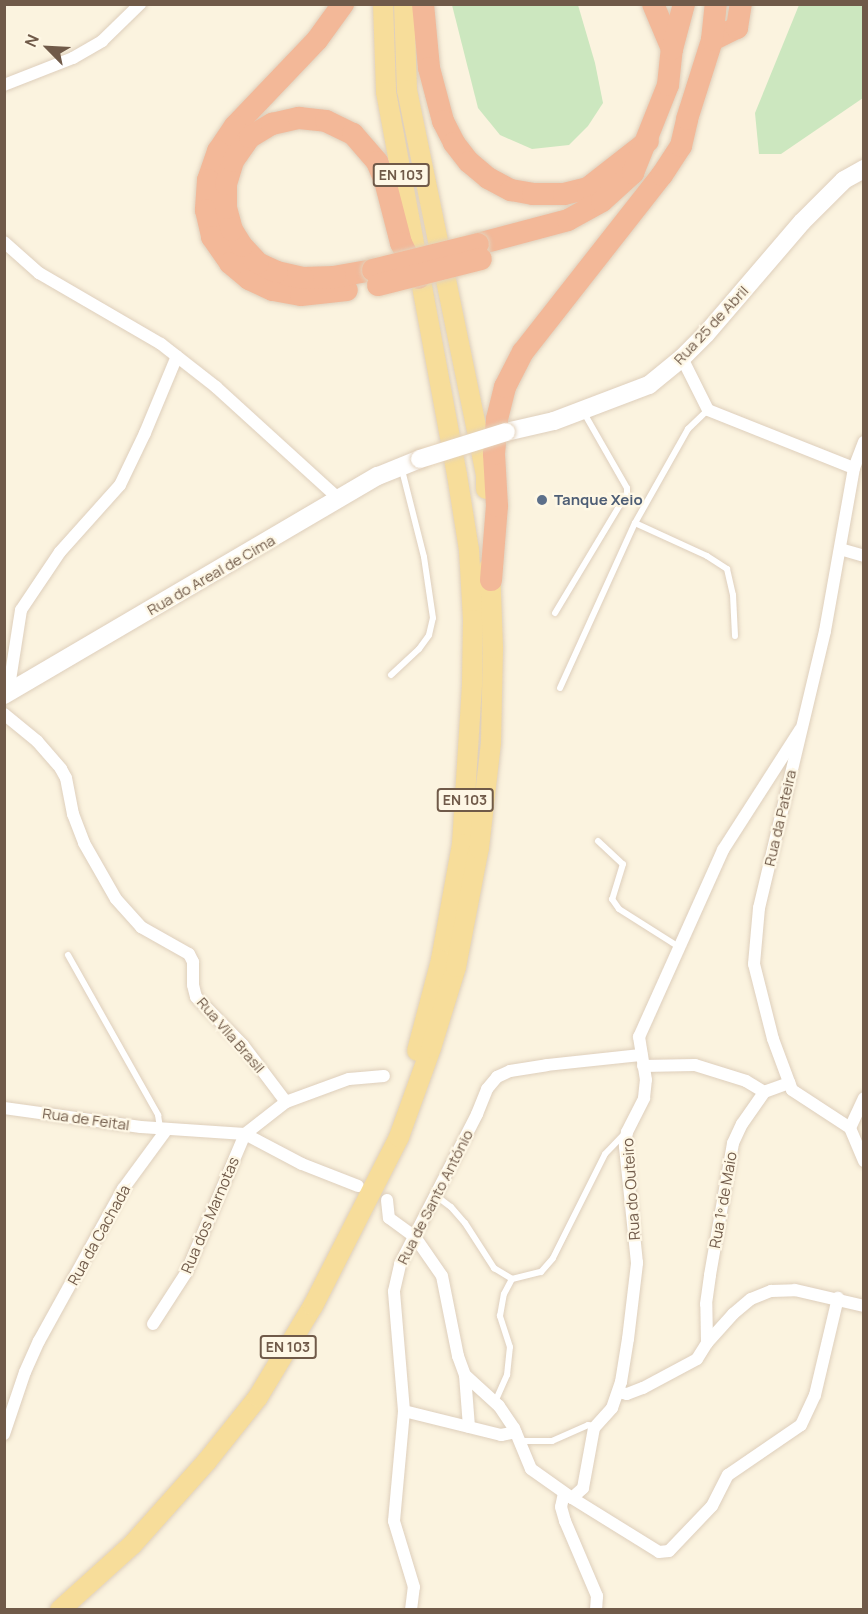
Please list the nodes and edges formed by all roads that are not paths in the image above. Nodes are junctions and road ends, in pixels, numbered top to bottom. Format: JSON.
{"nodes":[{"id":1,"x":140,"y":4,"type":"edge"},
{"id":2,"x":343,"y":4,"type":"edge"},
{"id":3,"x":383,"y":4,"type":"edge"},
{"id":4,"x":404,"y":4,"type":"edge"},
{"id":5,"x":423,"y":4,"type":"edge"},
{"id":6,"x":653,"y":4,"type":"edge"},
{"id":7,"x":665,"y":4,"type":"edge"},
{"id":8,"x":671,"y":4,"type":"edge"},
{"id":9,"x":684,"y":4,"type":"edge"},
{"id":10,"x":703,"y":4,"type":"edge"},
{"id":11,"x":716,"y":4,"type":"edge"},
{"id":12,"x":731,"y":4,"type":"edge"},
{"id":13,"x":741,"y":4,"type":"edge"},
{"id":14,"x":712,"y":40,"type":"junction"},
{"id":15,"x":672,"y":49,"type":"junction"},
{"id":16,"x":4,"y":85,"type":"edge"},
{"id":17,"x":687,"y":119,"type":"junction"},
{"id":18,"x":648,"y":141,"type":"junction"},
{"id":19,"x":864,"y":169,"type":"edge"},
{"id":20,"x":4,"y":242,"type":"edge"},
{"id":21,"x":479,"y":251,"type":"junction"},
{"id":22,"x":376,"y":277,"type":"junction"},
{"id":23,"x":421,"y":282,"type":"junction"},
{"id":24,"x":177,"y":356,"type":"junction"},
{"id":25,"x":682,"y":358,"type":"junction"},
{"id":26,"x":583,"y":410,"type":"junction"},
{"id":27,"x":708,"y":410,"type":"junction"},
{"id":28,"x":864,"y":442,"type":"edge"},
{"id":29,"x":420,"y":459,"type":"joint"},
{"id":30,"x":401,"y":466,"type":"junction"},
{"id":31,"x":854,"y":468,"type":"junction"},
{"id":32,"x":340,"y":500,"type":"junction"},
{"id":33,"x":635,"y":523,"type":"junction"},
{"id":34,"x":840,"y":549,"type":"junction"},
{"id":35,"x":864,"y":556,"type":"edge"},
{"id":36,"x":490,"y":580,"type":"junction"},
{"id":37,"x":555,"y":613,"type":"dead end"},
{"id":38,"x":735,"y":636,"type":"dead end"},
{"id":39,"x":391,"y":675,"type":"dead end"},
{"id":40,"x":560,"y":688,"type":"dead end"},
{"id":41,"x":6,"y":694,"type":"edge"},
{"id":42,"x":4,"y":714,"type":"edge"},
{"id":43,"x":800,"y":730,"type":"junction"},
{"id":44,"x":598,"y":841,"type":"dead end"},
{"id":45,"x":679,"y":946,"type":"junction"},
{"id":46,"x":68,"y":955,"type":"dead end"},
{"id":47,"x":642,"y":1060,"type":"junction"},
{"id":48,"x":384,"y":1076,"type":"dead end"},
{"id":49,"x":789,"y":1083,"type":"junction"},
{"id":50,"x":764,"y":1092,"type":"junction"},
{"id":51,"x":864,"y":1098,"type":"edge"},
{"id":52,"x":286,"y":1102,"type":"junction"},
{"id":53,"x":4,"y":1107,"type":"edge"},
{"id":54,"x":850,"y":1128,"type":"junction"},
{"id":55,"x":164,"y":1129,"type":"junction"},
{"id":56,"x":627,"y":1132,"type":"junction"},
{"id":57,"x":244,"y":1134,"type":"junction"},
{"id":58,"x":864,"y":1161,"type":"edge"},
{"id":59,"x":358,"y":1186,"type":"dead end"},
{"id":60,"x":435,"y":1195,"type":"junction"},
{"id":61,"x":387,"y":1200,"type":"dead end"},
{"id":62,"x":356,"y":1223,"type":"junction"},
{"id":63,"x":415,"y":1237,"type":"junction"},
{"id":64,"x":512,"y":1279,"type":"junction"},
{"id":65,"x":838,"y":1298,"type":"junction"},
{"id":66,"x":864,"y":1306,"type":"edge"},
{"id":67,"x":153,"y":1324,"type":"dead end"},
{"id":68,"x":707,"y":1343,"type":"junction"},
{"id":69,"x":465,"y":1375,"type":"junction"},
{"id":70,"x":618,"y":1392,"type":"junction"},
{"id":71,"x":495,"y":1402,"type":"junction"},
{"id":72,"x":404,"y":1411,"type":"junction"},
{"id":73,"x":596,"y":1426,"type":"junction"},
{"id":74,"x":469,"y":1427,"type":"junction"},
{"id":75,"x":4,"y":1434,"type":"edge"},
{"id":76,"x":518,"y":1437,"type":"junction"},
{"id":77,"x":568,"y":1496,"type":"junction"},
{"id":78,"x":60,"y":1610,"type":"edge"},
{"id":79,"x":411,"y":1610,"type":"edge"},
{"id":80,"x":596,"y":1610,"type":"edge"}],
"edges":[{"from":1,"to":16,"type":"street"},
{"from":2,"to":22,"type":"highway"},
{"from":3,"to":23,"type":"main road","number":"EN 103"},
{"from":4,"to":36,"type":"main road","number":"EN 103"},
{"from":5,"to":18,"type":"highway"},
{"from":6,"to":15,"type":"highway"},
{"from":7,"to":15,"type":"highway"},
{"from":8,"to":15,"type":"highway"},
{"from":9,"to":15,"type":"highway"},
{"from":10,"to":14,"type":"highway"},
{"from":11,"to":14,"type":"highway"},
{"from":12,"to":14,"type":"highway"},
{"from":13,"to":14,"type":"highway"},
{"from":14,"to":17,"type":"highway"},
{"from":15,"to":18,"type":"highway"},
{"from":17,"to":21,"type":"highway"},
{"from":17,"to":36,"type":"highway"},
{"from":18,"to":21,"type":"highway"},
{"from":19,"to":25,"type":"main road","name":"Rua 25 de Abril"},
{"from":20,"to":24,"type":"street"},
{"from":21,"to":22,"type":"highway","bridge":true},
{"from":22,"to":23,"type":"highway"},
{"from":23,"to":62,"type":"main road","number":"EN 103"},
{"from":24,"to":32,"type":"street"},
{"from":24,"to":41,"type":"street"},
{"from":25,"to":26,"type":"main road","name":"Rua 25 de Abril"},
{"from":25,"to":27,"type":"street"},
{"from":26,"to":29,"type":"main road","name":"Rua 25 de Abril","bridge":true},
{"from":26,"to":37,"type":"lane"},
{"from":27,"to":31,"type":"street"},
{"from":27,"to":33,"type":"lane"},
{"from":28,"to":31,"type":"street","name":"Rua da Pateira"},
{"from":29,"to":30,"type":"main road","name":"Rua do Areal de Cima"},
{"from":30,"to":32,"type":"main road","name":"Rua do Areal de Cima"},
{"from":30,"to":39,"type":"lane"},
{"from":31,"to":34,"type":"street","name":"Rua da Pateira"},
{"from":32,"to":41,"type":"main road","name":"Rua do Areal de Cima"},
{"from":33,"to":38,"type":"lane"},
{"from":33,"to":40,"type":"lane"},
{"from":34,"to":35,"type":"street"},
{"from":34,"to":43,"type":"street","name":"Rua da Pateira"},
{"from":36,"to":62,"type":"main road","number":"EN 103"},
{"from":42,"to":52,"type":"street","name":"Rua Vila Brasil"},
{"from":43,"to":45,"type":"street","name":"Rua do Outeiro"},
{"from":43,"to":49,"type":"street","name":"Rua da Pateira"},
{"from":44,"to":45,"type":"lane"},
{"from":45,"to":47,"type":"street","name":"Rua do Outeiro"},
{"from":46,"to":55,"type":"lane"},
{"from":47,"to":50,"type":"street"},
{"from":47,"to":56,"type":"street","name":"Rua do Outeiro"},
{"from":47,"to":60,"type":"street","name":"Rua de Santo António"},
{"from":48,"to":52,"type":"street"},
{"from":49,"to":50,"type":"street"},
{"from":49,"to":54,"type":"street","name":"Rua da Pateira"},
{"from":50,"to":68,"type":"street","name":"Rua 1º de Maio"},
{"from":51,"to":54,"type":"street"},
{"from":52,"to":57,"type":"street"},
{"from":53,"to":55,"type":"street","name":"Rua de Feital"},
{"from":54,"to":58,"type":"street"},
{"from":55,"to":57,"type":"street"},
{"from":55,"to":75,"type":"street","name":"Rua da Cachada"},
{"from":56,"to":64,"type":"lane"},
{"from":56,"to":70,"type":"street","name":"Rua do Outeiro"},
{"from":57,"to":59,"type":"street"},
{"from":57,"to":67,"type":"street","name":"Rua dos Marnotas"},
{"from":60,"to":63,"type":"street","name":"Rua de Santo António"},
{"from":60,"to":64,"type":"lane"},
{"from":61,"to":63,"type":"street"},
{"from":62,"to":78,"type":"main road","number":"EN 103"},
{"from":63,"to":69,"type":"street"},
{"from":63,"to":72,"type":"street","name":"Rua de Santo António"},
{"from":64,"to":71,"type":"lane"},
{"from":65,"to":66,"type":"street"},
{"from":65,"to":68,"type":"street"},
{"from":65,"to":77,"type":"street"},
{"from":68,"to":70,"type":"street"},
{"from":69,"to":71,"type":"street"},
{"from":69,"to":74,"type":"street"},
{"from":70,"to":73,"type":"street","name":"Rua do Outeiro"},
{"from":71,"to":76,"type":"street"},
{"from":72,"to":74,"type":"street"},
{"from":72,"to":79,"type":"street","name":"Rua de Santo António"},
{"from":73,"to":76,"type":"lane"},
{"from":73,"to":77,"type":"street","name":"Rua do Outeiro"},
{"from":74,"to":76,"type":"street"},
{"from":76,"to":77,"type":"street"},
{"from":77,"to":80,"type":"street"}]}
